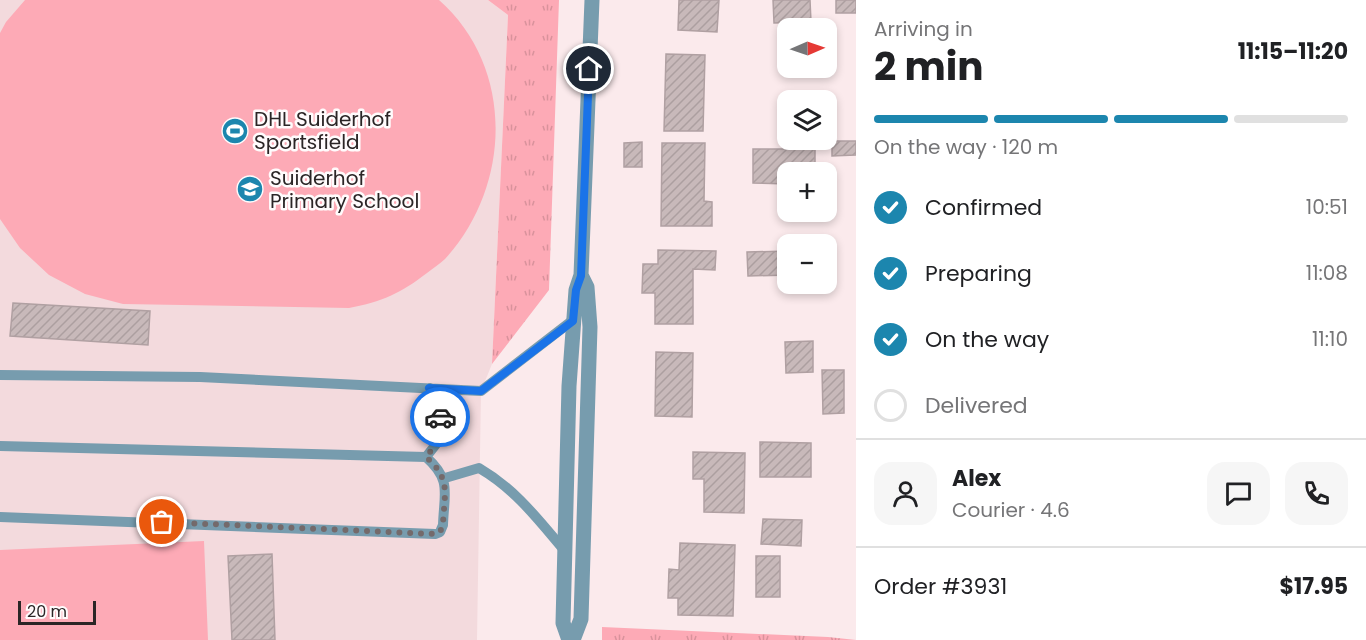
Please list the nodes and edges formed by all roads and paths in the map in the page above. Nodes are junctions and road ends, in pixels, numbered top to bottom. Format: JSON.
{"nodes":[{"id":1,"x":592,"y":0,"type":"edge"},
{"id":2,"x":581,"y":276,"type":"junction"},
{"id":3,"x":573,"y":321,"type":"junction"},
{"id":4,"x":0,"y":375,"type":"edge"},
{"id":5,"x":429,"y":388,"type":"junction"},
{"id":6,"x":0,"y":446,"type":"edge"},
{"id":7,"x":426,"y":457,"type":"junction"},
{"id":8,"x":445,"y":478,"type":"junction"},
{"id":9,"x":0,"y":517,"type":"edge"},
{"id":10,"x":564,"y":550,"type":"junction"},
{"id":11,"x":571,"y":640,"type":"edge"}],
"edges":[{"from":1,"to":2,"type":"street"},
{"from":2,"to":3,"type":"street"},
{"from":2,"to":11,"type":"street"},
{"from":3,"to":5,"type":"lane"},
{"from":3,"to":10,"type":"street"},
{"from":4,"to":5,"type":"lane"},
{"from":5,"to":7,"type":"lane"},
{"from":6,"to":7,"type":"lane"},
{"from":7,"to":8,"type":"lane"},
{"from":8,"to":9,"type":"lane"},
{"from":8,"to":10,"type":"lane"},
{"from":10,"to":11,"type":"street"}]}
